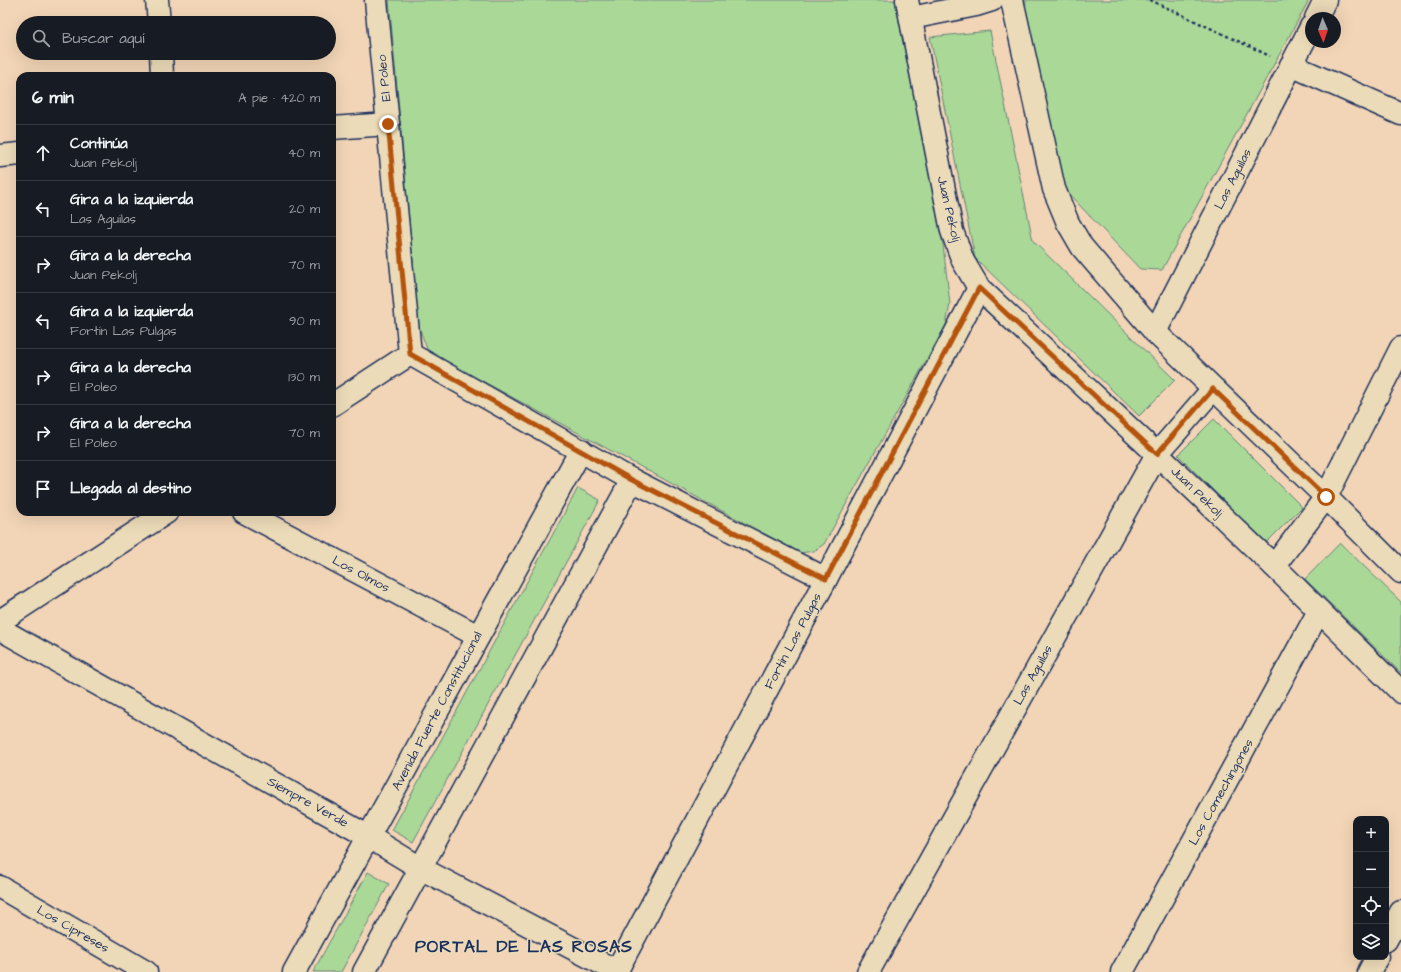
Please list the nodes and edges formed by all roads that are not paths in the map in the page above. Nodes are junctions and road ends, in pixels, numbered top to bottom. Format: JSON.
{"nodes":[{"id":1,"x":157,"y":0,"type":"edge"},
{"id":2,"x":376,"y":0,"type":"edge"},
{"id":3,"x":992,"y":0,"type":"edge"},
{"id":4,"x":1012,"y":0,"type":"edge"},
{"id":5,"x":1325,"y":0,"type":"edge"},
{"id":6,"x":909,"y":9,"type":"edge"},
{"id":7,"x":1319,"y":12,"type":"edge"},
{"id":8,"x":158,"y":16,"type":"edge"},
{"id":9,"x":1305,"y":38,"type":"edge"},
{"id":10,"x":161,"y":60,"type":"edge"},
{"id":11,"x":1291,"y":65,"type":"junction"},
{"id":12,"x":162,"y":72,"type":"edge"},
{"id":13,"x":1401,"y":114,"type":"edge"},
{"id":14,"x":388,"y":124,"type":"junction"},
{"id":15,"x":336,"y":128,"type":"edge"},
{"id":16,"x":16,"y":154,"type":"edge"},
{"id":17,"x":0,"y":156,"type":"edge"},
{"id":18,"x":979,"y":288,"type":"junction"},
{"id":19,"x":1155,"y":332,"type":"junction"},
{"id":20,"x":1401,"y":348,"type":"edge"},
{"id":21,"x":410,"y":354,"type":"junction"},
{"id":22,"x":1213,"y":389,"type":"junction"},
{"id":23,"x":336,"y":402,"type":"edge"},
{"id":24,"x":581,"y":450,"type":"junction"},
{"id":25,"x":1157,"y":454,"type":"junction"},
{"id":26,"x":632,"y":480,"type":"junction"},
{"id":27,"x":1326,"y":497,"type":"junction"},
{"id":28,"x":161,"y":516,"type":"edge"},
{"id":29,"x":252,"y":516,"type":"edge"},
{"id":30,"x":1274,"y":566,"type":"junction"},
{"id":31,"x":1401,"y":572,"type":"edge"},
{"id":32,"x":826,"y":579,"type":"junction"},
{"id":33,"x":1319,"y":611,"type":"junction"},
{"id":34,"x":0,"y":621,"type":"edge"},
{"id":35,"x":0,"y":628,"type":"edge"},
{"id":36,"x":478,"y":636,"type":"junction"},
{"id":37,"x":1401,"y":692,"type":"edge"},
{"id":38,"x":369,"y":837,"type":"junction"},
{"id":39,"x":422,"y":869,"type":"junction"},
{"id":40,"x":0,"y":887,"type":"edge"},
{"id":41,"x":1401,"y":912,"type":"edge"},
{"id":42,"x":1389,"y":934,"type":"edge"},
{"id":43,"x":1375,"y":960,"type":"edge"},
{"id":44,"x":146,"y":972,"type":"edge"},
{"id":45,"x":294,"y":972,"type":"edge"},
{"id":46,"x":364,"y":972,"type":"edge"},
{"id":47,"x":617,"y":972,"type":"edge"},
{"id":48,"x":868,"y":972,"type":"edge"},
{"id":49,"x":1122,"y":972,"type":"edge"},
{"id":50,"x":1369,"y":972,"type":"edge"}],
"edges":[{"from":1,"to":8,"type":"street"},
{"from":2,"to":14,"type":"street","name":"El Poleo"},
{"from":3,"to":6,"type":"street"},
{"from":4,"to":19,"type":"street"},
{"from":5,"to":7,"type":"street"},
{"from":6,"to":18,"type":"street","name":"Juan Pekolj"},
{"from":9,"to":11,"type":"street","name":"Las Aguilas"},
{"from":10,"to":12,"type":"street"},
{"from":11,"to":13,"type":"street"},
{"from":11,"to":19,"type":"street","name":"Las Aguilas"},
{"from":14,"to":15,"type":"street"},
{"from":14,"to":21,"type":"street","name":"El Poleo"},
{"from":16,"to":17,"type":"street"},
{"from":18,"to":25,"type":"street","name":"Juan Pekolj"},
{"from":18,"to":32,"type":"street","name":"Fortín Las Pulgas"},
{"from":19,"to":22,"type":"street"},
{"from":20,"to":27,"type":"street"},
{"from":21,"to":23,"type":"street"},
{"from":21,"to":24,"type":"street"},
{"from":22,"to":25,"type":"street","name":"Las Aguilas"},
{"from":22,"to":27,"type":"street"},
{"from":24,"to":26,"type":"street"},
{"from":24,"to":36,"type":"street","name":"Avenida Fuerte Constitucional"},
{"from":25,"to":30,"type":"street","name":"Juan Pekolj"},
{"from":25,"to":48,"type":"street","name":"Las Aguilas"},
{"from":26,"to":32,"type":"street"},
{"from":26,"to":39,"type":"street"},
{"from":27,"to":30,"type":"street"},
{"from":27,"to":31,"type":"street"},
{"from":28,"to":34,"type":"street"},
{"from":29,"to":36,"type":"street","name":"Los Olmos"},
{"from":30,"to":33,"type":"street","name":"Juan Pekolj"},
{"from":32,"to":47,"type":"street","name":"Fortín Las Pulgas"},
{"from":33,"to":37,"type":"street","name":"Juan Pekolj"},
{"from":33,"to":49,"type":"street","name":"Los Comechingones"},
{"from":35,"to":38,"type":"street","name":"Siempre Verde"},
{"from":36,"to":38,"type":"street","name":"Avenida Fuerte Constitucional"},
{"from":38,"to":39,"type":"street","name":"Siempre Verde"},
{"from":38,"to":45,"type":"street","name":"Avenida Fuerte Constitucional"},
{"from":39,"to":46,"type":"street"},
{"from":39,"to":47,"type":"street","name":"Siempre Verde"},
{"from":40,"to":44,"type":"street","name":"Los Cipreses"},
{"from":41,"to":42,"type":"street"},
{"from":43,"to":50,"type":"street"}]}
